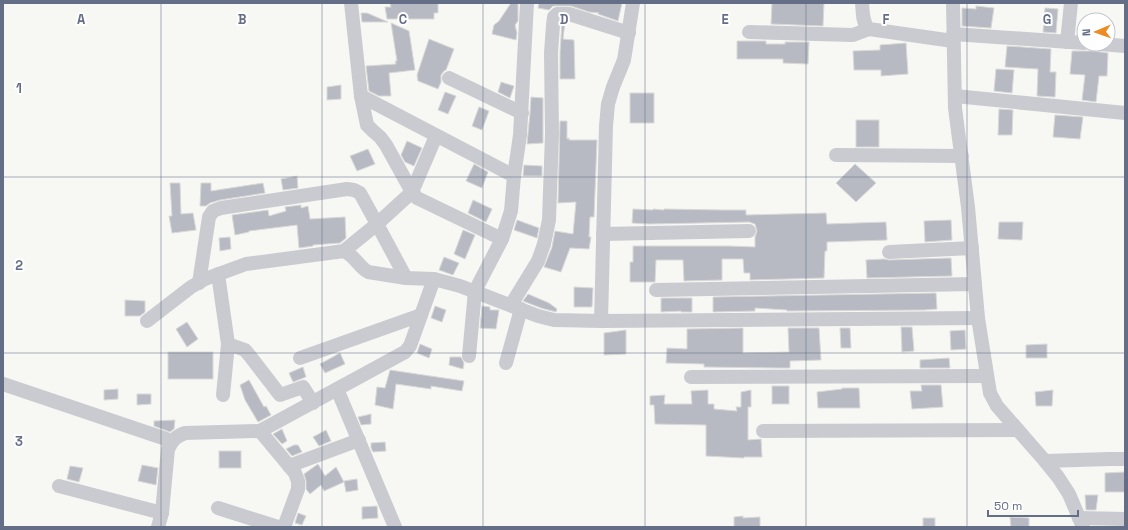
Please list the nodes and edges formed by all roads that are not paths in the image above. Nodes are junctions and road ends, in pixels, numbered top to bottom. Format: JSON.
{"nodes":[{"id":1,"x":351,"y":3,"type":"edge"},
{"id":2,"x":527,"y":3,"type":"edge"},
{"id":3,"x":633,"y":3,"type":"edge"},
{"id":4,"x":862,"y":3,"type":"edge"},
{"id":5,"x":953,"y":3,"type":"edge"},
{"id":6,"x":1071,"y":3,"type":"edge"},
{"id":7,"x":869,"y":29,"type":"junction"},
{"id":8,"x":749,"y":32,"type":"dead end"},
{"id":9,"x":629,"y":33,"type":"junction"},
{"id":10,"x":953,"y":37,"type":"junction"},
{"id":11,"x":1068,"y":42,"type":"junction"},
{"id":12,"x":1076,"y":42,"type":"edge"},
{"id":13,"x":449,"y":78,"type":"dead end"},
{"id":14,"x":361,"y":96,"type":"junction"},
{"id":15,"x":955,"y":96,"type":"junction"},
{"id":16,"x":522,"y":113,"type":"junction"},
{"id":17,"x":1125,"y":113,"type":"edge"},
{"id":18,"x":436,"y":136,"type":"junction"},
{"id":19,"x":836,"y":155,"type":"dead end"},
{"id":20,"x":962,"y":156,"type":"junction"},
{"id":21,"x":514,"y":176,"type":"junction"},
{"id":22,"x":412,"y":192,"type":"junction"},
{"id":23,"x":378,"y":224,"type":"junction"},
{"id":24,"x":749,"y":231,"type":"dead end"},
{"id":25,"x":603,"y":234,"type":"junction"},
{"id":26,"x":502,"y":239,"type":"junction"},
{"id":27,"x":972,"y":248,"type":"junction"},
{"id":28,"x":344,"y":251,"type":"junction"},
{"id":29,"x":889,"y":252,"type":"dead end"},
{"id":30,"x":218,"y":274,"type":"junction"},
{"id":31,"x":406,"y":278,"type":"junction"},
{"id":32,"x":434,"y":279,"type":"junction"},
{"id":33,"x":199,"y":283,"type":"junction"},
{"id":34,"x":975,"y":284,"type":"junction"},
{"id":35,"x":656,"y":290,"type":"dead end"},
{"id":36,"x":475,"y":291,"type":"junction"},
{"id":37,"x":516,"y":307,"type":"junction"},
{"id":38,"x":421,"y":315,"type":"junction"},
{"id":39,"x":978,"y":318,"type":"junction"},
{"id":40,"x":601,"y":321,"type":"junction"},
{"id":41,"x":147,"y":322,"type":"dead end"},
{"id":42,"x":228,"y":344,"type":"junction"},
{"id":43,"x":469,"y":356,"type":"dead end"},
{"id":44,"x":300,"y":358,"type":"dead end"},
{"id":45,"x":506,"y":363,"type":"dead end"},
{"id":46,"x":987,"y":376,"type":"junction"},
{"id":47,"x":692,"y":377,"type":"dead end"},
{"id":48,"x":3,"y":384,"type":"edge"},
{"id":49,"x":337,"y":389,"type":"junction"},
{"id":50,"x":223,"y":395,"type":"dead end"},
{"id":51,"x":312,"y":403,"type":"junction"},
{"id":52,"x":1018,"y":430,"type":"junction"},
{"id":53,"x":260,"y":431,"type":"junction"},
{"id":54,"x":763,"y":431,"type":"dead end"},
{"id":55,"x":359,"y":440,"type":"junction"},
{"id":56,"x":172,"y":441,"type":"junction"},
{"id":57,"x":1125,"y":459,"type":"edge"},
{"id":58,"x":1045,"y":461,"type":"junction"},
{"id":59,"x":289,"y":466,"type":"junction"},
{"id":60,"x":59,"y":486,"type":"dead end"},
{"id":61,"x":218,"y":508,"type":"dead end"},
{"id":62,"x":162,"y":513,"type":"junction"},
{"id":63,"x":1125,"y":519,"type":"edge"},
{"id":64,"x":1081,"y":522,"type":"edge"},
{"id":65,"x":158,"y":527,"type":"edge"},
{"id":66,"x":278,"y":527,"type":"edge"},
{"id":67,"x":284,"y":527,"type":"edge"},
{"id":68,"x":395,"y":527,"type":"edge"}],
"edges":[{"from":1,"to":14,"type":"street"},
{"from":2,"to":16,"type":"street"},
{"from":3,"to":9,"type":"street"},
{"from":4,"to":7,"type":"street"},
{"from":5,"to":10,"type":"street"},
{"from":6,"to":11,"type":"street"},
{"from":7,"to":8,"type":"street"},
{"from":7,"to":10,"type":"street"},
{"from":9,"to":25,"type":"street"},
{"from":9,"to":37,"type":"street"},
{"from":10,"to":11,"type":"street"},
{"from":10,"to":15,"type":"street"},
{"from":11,"to":12,"type":"street"},
{"from":13,"to":16,"type":"street"},
{"from":14,"to":18,"type":"street"},
{"from":14,"to":22,"type":"street"},
{"from":15,"to":17,"type":"street"},
{"from":15,"to":20,"type":"street"},
{"from":16,"to":21,"type":"street"},
{"from":18,"to":21,"type":"street"},
{"from":18,"to":22,"type":"street"},
{"from":19,"to":20,"type":"street"},
{"from":20,"to":27,"type":"street"},
{"from":21,"to":26,"type":"street"},
{"from":22,"to":23,"type":"street"},
{"from":22,"to":26,"type":"street"},
{"from":23,"to":28,"type":"street"},
{"from":23,"to":31,"type":"street"},
{"from":23,"to":33,"type":"street"},
{"from":24,"to":25,"type":"street"},
{"from":25,"to":40,"type":"street"},
{"from":26,"to":36,"type":"street"},
{"from":27,"to":29,"type":"street"},
{"from":27,"to":34,"type":"street"},
{"from":28,"to":30,"type":"street"},
{"from":28,"to":31,"type":"street"},
{"from":30,"to":33,"type":"street"},
{"from":30,"to":42,"type":"street"},
{"from":31,"to":32,"type":"street"},
{"from":32,"to":36,"type":"street"},
{"from":32,"to":38,"type":"street"},
{"from":33,"to":41,"type":"street"},
{"from":34,"to":35,"type":"street"},
{"from":34,"to":39,"type":"street"},
{"from":36,"to":37,"type":"street"},
{"from":36,"to":43,"type":"street"},
{"from":37,"to":40,"type":"street"},
{"from":37,"to":45,"type":"street"},
{"from":38,"to":44,"type":"street"},
{"from":38,"to":49,"type":"street"},
{"from":39,"to":40,"type":"street"},
{"from":39,"to":46,"type":"street"},
{"from":42,"to":50,"type":"street"},
{"from":42,"to":51,"type":"street"},
{"from":46,"to":47,"type":"street"},
{"from":46,"to":52,"type":"street"},
{"from":48,"to":56,"type":"street"},
{"from":49,"to":51,"type":"street"},
{"from":49,"to":55,"type":"street"},
{"from":51,"to":53,"type":"street"},
{"from":52,"to":54,"type":"street"},
{"from":52,"to":58,"type":"street"},
{"from":53,"to":56,"type":"street"},
{"from":53,"to":59,"type":"street"},
{"from":55,"to":59,"type":"street"},
{"from":55,"to":68,"type":"street"},
{"from":56,"to":62,"type":"street"},
{"from":57,"to":58,"type":"street"},
{"from":58,"to":64,"type":"street"},
{"from":59,"to":67,"type":"street"},
{"from":60,"to":62,"type":"street"},
{"from":61,"to":66,"type":"street"},
{"from":62,"to":65,"type":"street"},
{"from":63,"to":64,"type":"street"}]}
